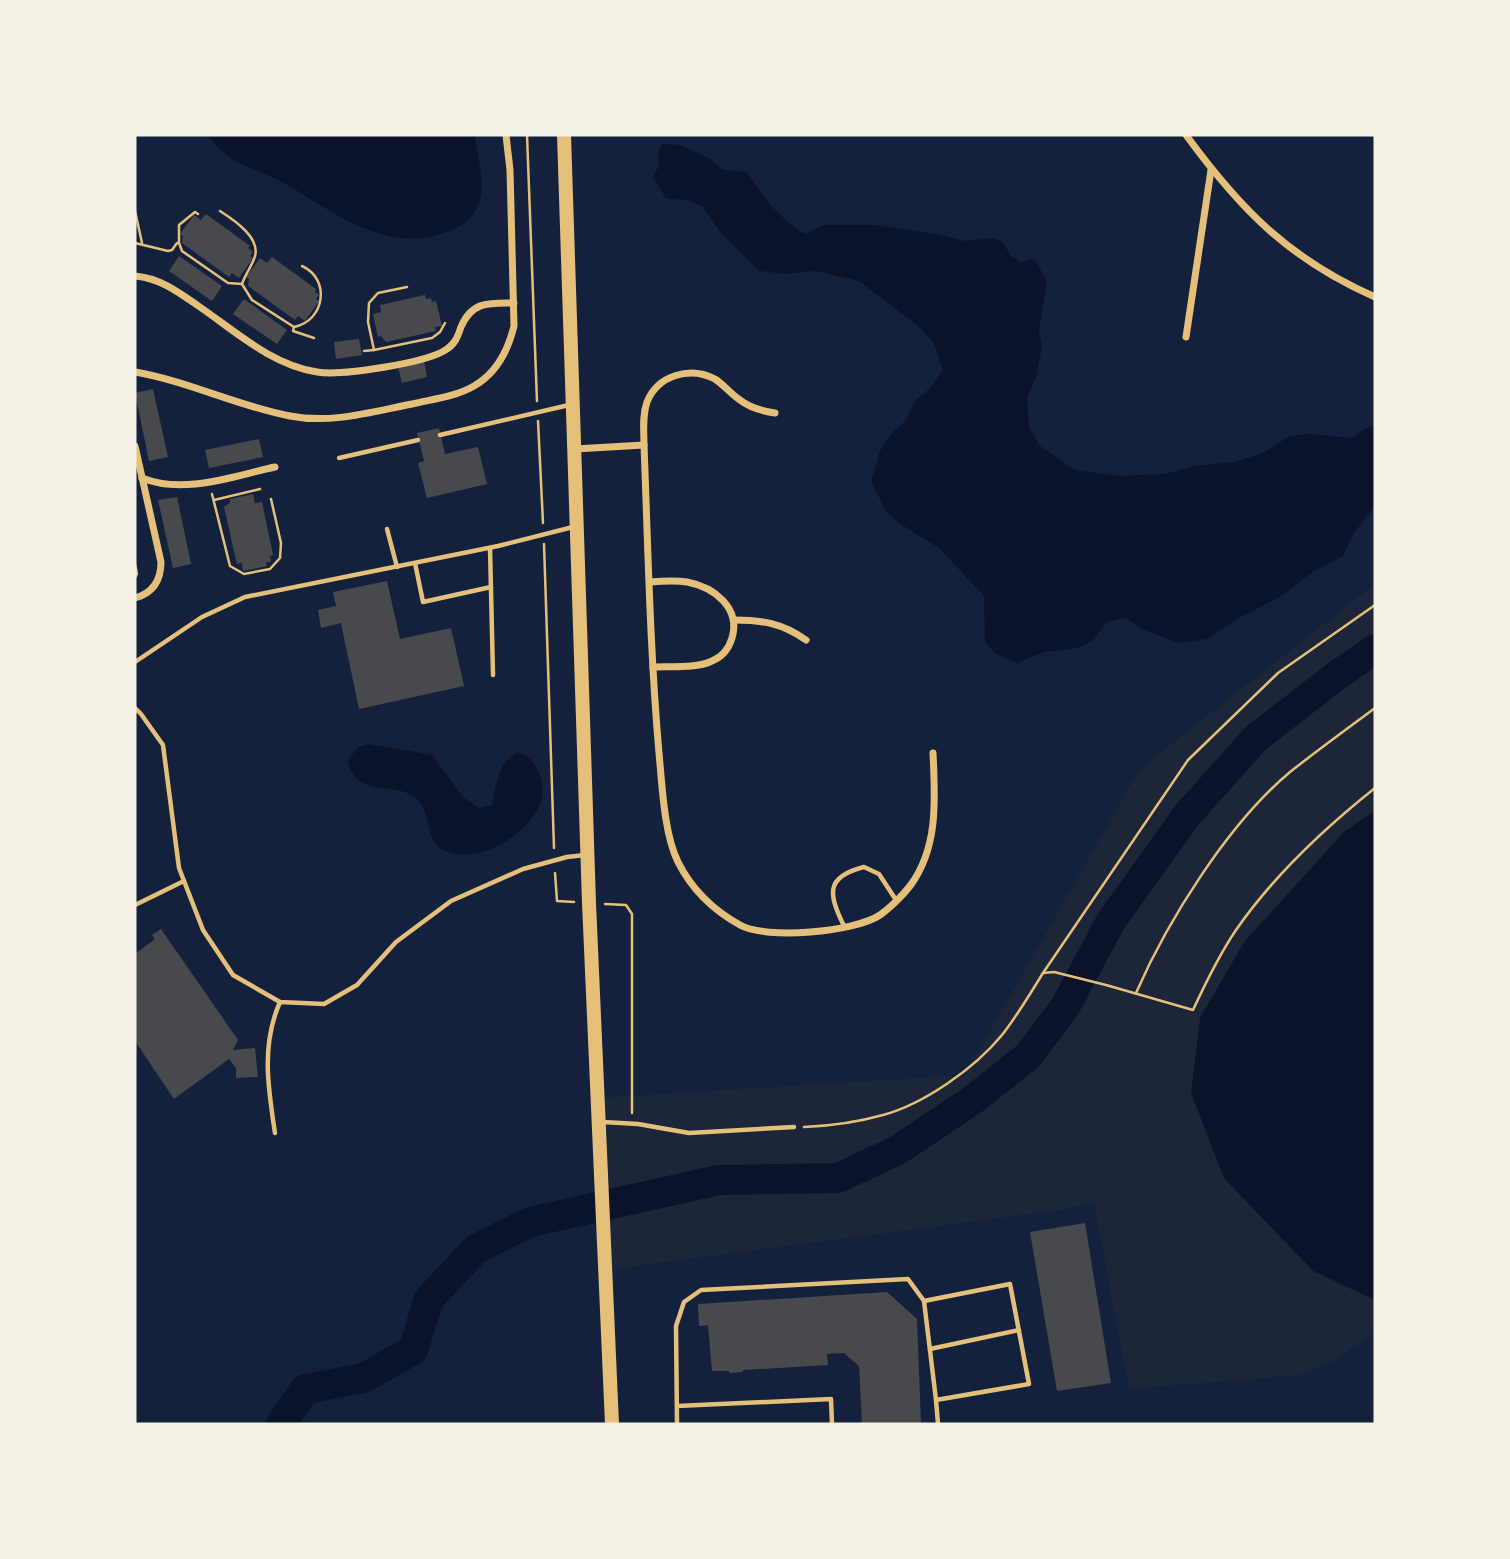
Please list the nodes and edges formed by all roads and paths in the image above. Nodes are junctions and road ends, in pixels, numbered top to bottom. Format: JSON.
{"nodes":[{"id":1,"x":506,"y":135,"type":"edge"},
{"id":2,"x":527,"y":135,"type":"edge"},
{"id":3,"x":564,"y":135,"type":"edge"},
{"id":4,"x":1186,"y":135,"type":"edge"},
{"id":5,"x":1211,"y":170,"type":"junction"},
{"id":6,"x":135,"y":211,"type":"edge"},
{"id":7,"x":220,"y":211,"type":"dead end"},
{"id":8,"x":198,"y":214,"type":"dead end"},
{"id":9,"x":178,"y":240,"type":"junction"},
{"id":10,"x":135,"y":243,"type":"edge"},
{"id":11,"x":142,"y":243,"type":"junction"},
{"id":12,"x":302,"y":265,"type":"dead end"},
{"id":13,"x":135,"y":276,"type":"edge"},
{"id":14,"x":242,"y":284,"type":"junction"},
{"id":15,"x":407,"y":287,"type":"dead end"},
{"id":16,"x":1375,"y":297,"type":"edge"},
{"id":17,"x":514,"y":303,"type":"junction"},
{"id":18,"x":445,"y":323,"type":"dead end"},
{"id":19,"x":294,"y":327,"type":"junction"},
{"id":20,"x":1186,"y":337,"type":"dead end"},
{"id":21,"x":314,"y":338,"type":"dead end"},
{"id":22,"x":374,"y":350,"type":"junction"},
{"id":23,"x":365,"y":351,"type":"dead end"},
{"id":24,"x":135,"y":372,"type":"edge"},
{"id":25,"x":573,"y":404,"type":"junction"},
{"id":26,"x":538,"y":412,"type":"junction"},
{"id":27,"x":775,"y":413,"type":"dead end"},
{"id":28,"x":440,"y":435,"type":"dead end"},
{"id":29,"x":418,"y":440,"type":"dead end"},
{"id":30,"x":643,"y":445,"type":"junction"},
{"id":31,"x":135,"y":446,"type":"edge"},
{"id":32,"x":574,"y":449,"type":"junction"},
{"id":33,"x":339,"y":458,"type":"dead end"},
{"id":34,"x":275,"y":467,"type":"dead end"},
{"id":35,"x":142,"y":478,"type":"junction"},
{"id":36,"x":209,"y":481,"type":"junction"},
{"id":37,"x":260,"y":489,"type":"dead end"},
{"id":38,"x":271,"y":499,"type":"dead end"},
{"id":39,"x":214,"y":500,"type":"junction"},
{"id":40,"x":577,"y":525,"type":"junction"},
{"id":41,"x":387,"y":529,"type":"dead end"},
{"id":42,"x":543,"y":534,"type":"junction"},
{"id":43,"x":489,"y":548,"type":"junction"},
{"id":44,"x":415,"y":563,"type":"junction"},
{"id":45,"x":135,"y":564,"type":"edge"},
{"id":46,"x":397,"y":566,"type":"junction"},
{"id":47,"x":135,"y":578,"type":"edge"},
{"id":48,"x":650,"y":582,"type":"junction"},
{"id":49,"x":491,"y":587,"type":"junction"},
{"id":50,"x":135,"y":598,"type":"edge"},
{"id":51,"x":1375,"y":605,"type":"edge"},
{"id":52,"x":734,"y":620,"type":"junction"},
{"id":53,"x":806,"y":640,"type":"dead end"},
{"id":54,"x":135,"y":662,"type":"edge"},
{"id":55,"x":653,"y":667,"type":"junction"},
{"id":56,"x":494,"y":675,"type":"dead end"},
{"id":57,"x":1375,"y":708,"type":"edge"},
{"id":58,"x":135,"y":709,"type":"edge"},
{"id":59,"x":933,"y":753,"type":"dead end"},
{"id":60,"x":1375,"y":788,"type":"edge"},
{"id":61,"x":554,"y":836,"type":"dead end"},
{"id":62,"x":587,"y":855,"type":"junction"},
{"id":63,"x":184,"y":881,"type":"junction"},
{"id":64,"x":556,"y":891,"type":"dead end"},
{"id":65,"x":896,"y":900,"type":"junction"},
{"id":66,"x":564,"y":901,"type":"dead end"},
{"id":67,"x":135,"y":905,"type":"edge"},
{"id":68,"x":626,"y":905,"type":"dead end"},
{"id":69,"x":844,"y":926,"type":"junction"},
{"id":70,"x":1043,"y":973,"type":"junction"},
{"id":71,"x":1136,"y":993,"type":"junction"},
{"id":72,"x":280,"y":1002,"type":"junction"},
{"id":73,"x":598,"y":1121,"type":"junction"},
{"id":74,"x":633,"y":1124,"type":"junction"},
{"id":75,"x":794,"y":1127,"type":"joint"},
{"id":76,"x":275,"y":1133,"type":"dead end"},
{"id":77,"x":924,"y":1301,"type":"junction"},
{"id":78,"x":1019,"y":1330,"type":"junction"},
{"id":79,"x":930,"y":1349,"type":"junction"},
{"id":80,"x":936,"y":1400,"type":"junction"},
{"id":81,"x":677,"y":1406,"type":"junction"},
{"id":82,"x":612,"y":1424,"type":"edge"},
{"id":83,"x":677,"y":1424,"type":"edge"},
{"id":84,"x":832,"y":1424,"type":"edge"},
{"id":85,"x":938,"y":1424,"type":"edge"}],
"edges":[{"from":1,"to":17,"type":"street"},
{"from":2,"to":26,"type":"path"},
{"from":3,"to":25,"type":"highway"},
{"from":4,"to":5,"type":"street"},
{"from":5,"to":16,"type":"street"},
{"from":5,"to":20,"type":"street"},
{"from":6,"to":11,"type":"path"},
{"from":7,"to":14,"type":"path"},
{"from":8,"to":9,"type":"path"},
{"from":9,"to":11,"type":"path"},
{"from":9,"to":14,"type":"path"},
{"from":10,"to":11,"type":"path"},
{"from":12,"to":19,"type":"path"},
{"from":13,"to":17,"type":"street"},
{"from":14,"to":19,"type":"path"},
{"from":15,"to":22,"type":"path"},
{"from":17,"to":24,"type":"street"},
{"from":18,"to":22,"type":"path"},
{"from":19,"to":21,"type":"path"},
{"from":22,"to":23,"type":"path"},
{"from":25,"to":26,"type":"lane"},
{"from":25,"to":32,"type":"highway"},
{"from":26,"to":28,"type":"lane"},
{"from":26,"to":42,"type":"path"},
{"from":27,"to":30,"type":"street"},
{"from":29,"to":33,"type":"lane"},
{"from":30,"to":32,"type":"street"},
{"from":30,"to":48,"type":"street"},
{"from":31,"to":35,"type":"street"},
{"from":32,"to":40,"type":"highway"},
{"from":34,"to":36,"type":"street"},
{"from":35,"to":36,"type":"street"},
{"from":35,"to":50,"type":"street"},
{"from":36,"to":39,"type":"path"},
{"from":37,"to":39,"type":"path"},
{"from":38,"to":39,"type":"path"},
{"from":40,"to":42,"type":"lane"},
{"from":40,"to":62,"type":"highway"},
{"from":41,"to":46,"type":"lane"},
{"from":42,"to":43,"type":"lane"},
{"from":42,"to":61,"type":"path"},
{"from":43,"to":44,"type":"lane"},
{"from":43,"to":49,"type":"lane"},
{"from":44,"to":46,"type":"lane"},
{"from":44,"to":49,"type":"lane"},
{"from":45,"to":47,"type":"path"},
{"from":46,"to":54,"type":"lane"},
{"from":48,"to":52,"type":"street"},
{"from":48,"to":55,"type":"street"},
{"from":49,"to":56,"type":"lane"},
{"from":51,"to":70,"type":"path"},
{"from":52,"to":53,"type":"street"},
{"from":52,"to":55,"type":"street"},
{"from":55,"to":69,"type":"street"},
{"from":57,"to":71,"type":"path"},
{"from":58,"to":63,"type":"lane"},
{"from":59,"to":65,"type":"street"},
{"from":60,"to":71,"type":"path"},
{"from":62,"to":72,"type":"lane"},
{"from":62,"to":73,"type":"highway"},
{"from":63,"to":67,"type":"lane"},
{"from":63,"to":72,"type":"lane"},
{"from":64,"to":66,"type":"path"},
{"from":65,"to":69,"type":"street"},
{"from":65,"to":69,"type":"lane"},
{"from":68,"to":74,"type":"path"},
{"from":70,"to":71,"type":"path"},
{"from":70,"to":75,"type":"path"},
{"from":72,"to":76,"type":"lane"},
{"from":73,"to":74,"type":"lane"},
{"from":73,"to":82,"type":"highway"},
{"from":74,"to":75,"type":"lane"},
{"from":77,"to":78,"type":"lane"},
{"from":77,"to":79,"type":"lane"},
{"from":77,"to":81,"type":"lane"},
{"from":78,"to":79,"type":"lane"},
{"from":78,"to":80,"type":"lane"},
{"from":79,"to":80,"type":"lane"},
{"from":80,"to":85,"type":"lane"},
{"from":81,"to":83,"type":"lane"},
{"from":81,"to":84,"type":"lane"}]}
